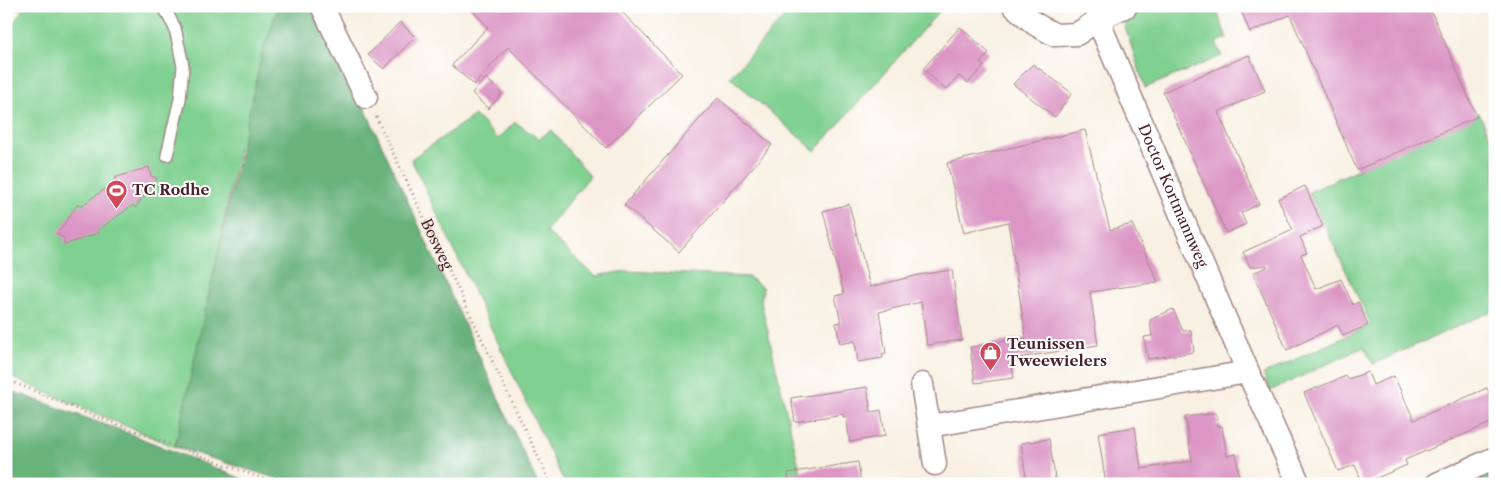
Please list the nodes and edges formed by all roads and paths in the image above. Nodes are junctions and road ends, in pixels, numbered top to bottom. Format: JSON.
{"nodes":[{"id":1,"x":163,"y":6,"type":"edge"},
{"id":2,"x":322,"y":6,"type":"edge"},
{"id":3,"x":1014,"y":6,"type":"edge"},
{"id":4,"x":1126,"y":6,"type":"edge"},
{"id":5,"x":1098,"y":13,"type":"edge"},
{"id":6,"x":366,"y":97,"type":"joint"},
{"id":7,"x":167,"y":155,"type":"dead end"},
{"id":8,"x":1248,"y":372,"type":"junction"},
{"id":9,"x":6,"y":379,"type":"edge"},
{"id":10,"x":922,"y":384,"type":"dead end"},
{"id":11,"x":929,"y":426,"type":"junction"},
{"id":12,"x":1495,"y":458,"type":"edge"},
{"id":13,"x":934,"y":464,"type":"dead end"},
{"id":14,"x":1449,"y":482,"type":"edge"},
{"id":15,"x":277,"y":484,"type":"edge"},
{"id":16,"x":551,"y":484,"type":"edge"},
{"id":17,"x":1299,"y":484,"type":"edge"}],
"edges":[{"from":1,"to":7,"type":"lane"},
{"from":2,"to":6,"type":"street"},
{"from":3,"to":5,"type":"street"},
{"from":4,"to":5,"type":"street"},
{"from":5,"to":8,"type":"street","name":"Doctor Kortmannweg"},
{"from":6,"to":16,"type":"path","name":"Bosweg"},
{"from":8,"to":11,"type":"street"},
{"from":8,"to":17,"type":"street","name":"Doctor Kortmannweg"},
{"from":9,"to":15,"type":"path"},
{"from":10,"to":11,"type":"street"},
{"from":11,"to":13,"type":"street"},
{"from":12,"to":14,"type":"street"}]}
